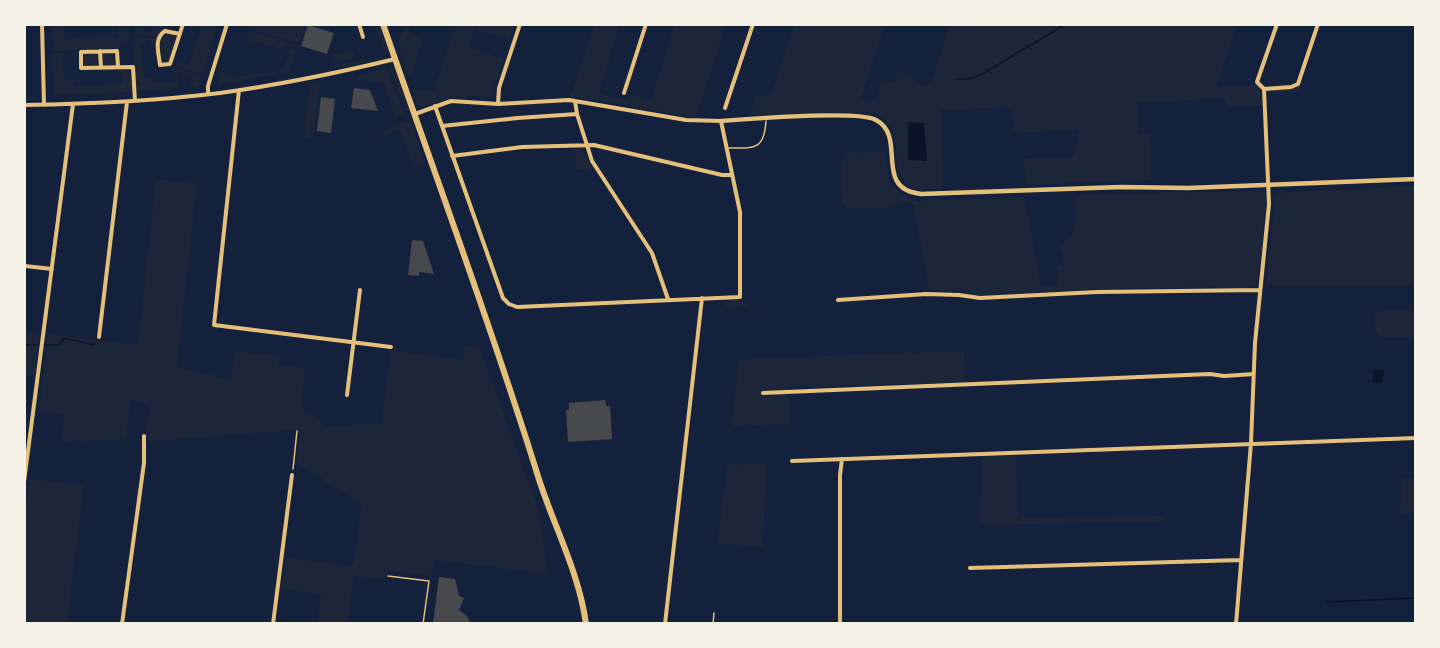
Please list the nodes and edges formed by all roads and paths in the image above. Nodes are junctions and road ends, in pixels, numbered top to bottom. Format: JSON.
{"nodes":[{"id":1,"x":42,"y":24,"type":"edge"},
{"id":2,"x":183,"y":24,"type":"edge"},
{"id":3,"x":227,"y":24,"type":"edge"},
{"id":4,"x":359,"y":24,"type":"edge"},
{"id":5,"x":383,"y":24,"type":"edge"},
{"id":6,"x":520,"y":24,"type":"edge"},
{"id":7,"x":646,"y":24,"type":"edge"},
{"id":8,"x":753,"y":24,"type":"edge"},
{"id":9,"x":1277,"y":24,"type":"edge"},
{"id":10,"x":1318,"y":24,"type":"edge"},
{"id":11,"x":180,"y":34,"type":"junction"},
{"id":12,"x":363,"y":37,"type":"dead end"},
{"id":13,"x":100,"y":51,"type":"junction"},
{"id":14,"x":395,"y":59,"type":"junction"},
{"id":15,"x":118,"y":67,"type":"junction"},
{"id":16,"x":101,"y":68,"type":"junction"},
{"id":17,"x":1264,"y":88,"type":"junction"},
{"id":18,"x":239,"y":90,"type":"junction"},
{"id":19,"x":624,"y":93,"type":"dead end"},
{"id":20,"x":208,"y":94,"type":"junction"},
{"id":21,"x":575,"y":101,"type":"junction"},
{"id":22,"x":127,"y":102,"type":"junction"},
{"id":23,"x":135,"y":102,"type":"junction"},
{"id":24,"x":73,"y":104,"type":"junction"},
{"id":25,"x":498,"y":104,"type":"junction"},
{"id":26,"x":24,"y":105,"type":"edge"},
{"id":27,"x":44,"y":105,"type":"junction"},
{"id":28,"x":435,"y":106,"type":"junction"},
{"id":29,"x":725,"y":108,"type":"dead end"},
{"id":30,"x":414,"y":114,"type":"junction"},
{"id":31,"x":576,"y":114,"type":"junction"},
{"id":32,"x":767,"y":119,"type":"junction"},
{"id":33,"x":721,"y":121,"type":"junction"},
{"id":34,"x":442,"y":126,"type":"junction"},
{"id":35,"x":586,"y":145,"type":"junction"},
{"id":36,"x":726,"y":148,"type":"junction"},
{"id":37,"x":452,"y":156,"type":"junction"},
{"id":38,"x":732,"y":175,"type":"junction"},
{"id":39,"x":1416,"y":179,"type":"edge"},
{"id":40,"x":1269,"y":185,"type":"junction"},
{"id":41,"x":25,"y":266,"type":"edge"},
{"id":42,"x":52,"y":269,"type":"junction"},
{"id":43,"x":360,"y":290,"type":"dead end"},
{"id":44,"x":1260,"y":290,"type":"junction"},
{"id":45,"x":702,"y":298,"type":"junction"},
{"id":46,"x":668,"y":299,"type":"junction"},
{"id":47,"x":838,"y":300,"type":"dead end"},
{"id":48,"x":99,"y":337,"type":"dead end"},
{"id":49,"x":353,"y":342,"type":"junction"},
{"id":50,"x":391,"y":347,"type":"dead end"},
{"id":51,"x":1254,"y":374,"type":"junction"},
{"id":52,"x":763,"y":393,"type":"dead end"},
{"id":53,"x":347,"y":395,"type":"dead end"},
{"id":54,"x":297,"y":431,"type":"dead end"},
{"id":55,"x":144,"y":436,"type":"dead end"},
{"id":56,"x":1416,"y":438,"type":"edge"},
{"id":57,"x":1251,"y":443,"type":"junction"},
{"id":58,"x":842,"y":459,"type":"junction"},
{"id":59,"x":792,"y":461,"type":"dead end"},
{"id":60,"x":292,"y":475,"type":"joint"},
{"id":61,"x":24,"y":482,"type":"edge"},
{"id":62,"x":1240,"y":560,"type":"junction"},
{"id":63,"x":970,"y":568,"type":"dead end"},
{"id":64,"x":387,"y":576,"type":"dead end"},
{"id":65,"x":714,"y":614,"type":"dead end"},
{"id":66,"x":122,"y":624,"type":"edge"},
{"id":67,"x":273,"y":624,"type":"edge"},
{"id":68,"x":423,"y":624,"type":"edge"},
{"id":69,"x":586,"y":624,"type":"edge"},
{"id":70,"x":665,"y":624,"type":"edge"},
{"id":71,"x":712,"y":624,"type":"edge"},
{"id":72,"x":840,"y":624,"type":"edge"},
{"id":73,"x":1236,"y":624,"type":"edge"}],
"edges":[{"from":1,"to":27,"type":"street"},
{"from":2,"to":11,"type":"street"},
{"from":3,"to":20,"type":"street"},
{"from":4,"to":12,"type":"street"},
{"from":5,"to":14,"type":"main road"},
{"from":6,"to":25,"type":"street"},
{"from":7,"to":19,"type":"street"},
{"from":8,"to":29,"type":"street"},
{"from":9,"to":17,"type":"street"},
{"from":10,"to":17,"type":"street"},
{"from":11,"to":11,"type":"street"},
{"from":13,"to":15,"type":"street"},
{"from":13,"to":16,"type":"street"},
{"from":13,"to":16,"type":"street"},
{"from":14,"to":18,"type":"street"},
{"from":14,"to":30,"type":"main road"},
{"from":15,"to":16,"type":"street"},
{"from":15,"to":23,"type":"street"},
{"from":17,"to":40,"type":"street"},
{"from":18,"to":20,"type":"street"},
{"from":18,"to":49,"type":"street"},
{"from":20,"to":23,"type":"street"},
{"from":21,"to":25,"type":"street"},
{"from":21,"to":31,"type":"street"},
{"from":21,"to":33,"type":"street"},
{"from":22,"to":23,"type":"street"},
{"from":22,"to":24,"type":"street"},
{"from":22,"to":48,"type":"street"},
{"from":24,"to":27,"type":"street"},
{"from":24,"to":42,"type":"street"},
{"from":25,"to":28,"type":"street"},
{"from":26,"to":27,"type":"street"},
{"from":28,"to":30,"type":"street"},
{"from":28,"to":34,"type":"street"},
{"from":30,"to":69,"type":"main road"},
{"from":31,"to":34,"type":"street"},
{"from":31,"to":35,"type":"street"},
{"from":32,"to":33,"type":"street"},
{"from":32,"to":36,"type":"lane"},
{"from":32,"to":40,"type":"street"},
{"from":33,"to":36,"type":"street"},
{"from":34,"to":37,"type":"street"},
{"from":35,"to":37,"type":"street"},
{"from":35,"to":38,"type":"street"},
{"from":35,"to":46,"type":"street"},
{"from":36,"to":38,"type":"street"},
{"from":37,"to":46,"type":"street"},
{"from":38,"to":45,"type":"street"},
{"from":39,"to":40,"type":"street"},
{"from":40,"to":44,"type":"street"},
{"from":41,"to":42,"type":"street"},
{"from":42,"to":61,"type":"street"},
{"from":43,"to":49,"type":"street"},
{"from":44,"to":47,"type":"street"},
{"from":44,"to":51,"type":"street"},
{"from":45,"to":46,"type":"street"},
{"from":45,"to":70,"type":"street"},
{"from":49,"to":50,"type":"street"},
{"from":49,"to":53,"type":"street"},
{"from":51,"to":52,"type":"street"},
{"from":51,"to":57,"type":"street"},
{"from":54,"to":60,"type":"path"},
{"from":55,"to":66,"type":"street"},
{"from":56,"to":57,"type":"street"},
{"from":57,"to":58,"type":"street"},
{"from":57,"to":62,"type":"street"},
{"from":58,"to":59,"type":"street"},
{"from":58,"to":72,"type":"street"},
{"from":60,"to":67,"type":"street"},
{"from":62,"to":63,"type":"street"},
{"from":62,"to":73,"type":"street"},
{"from":64,"to":68,"type":"lane"},
{"from":65,"to":71,"type":"path"}]}
